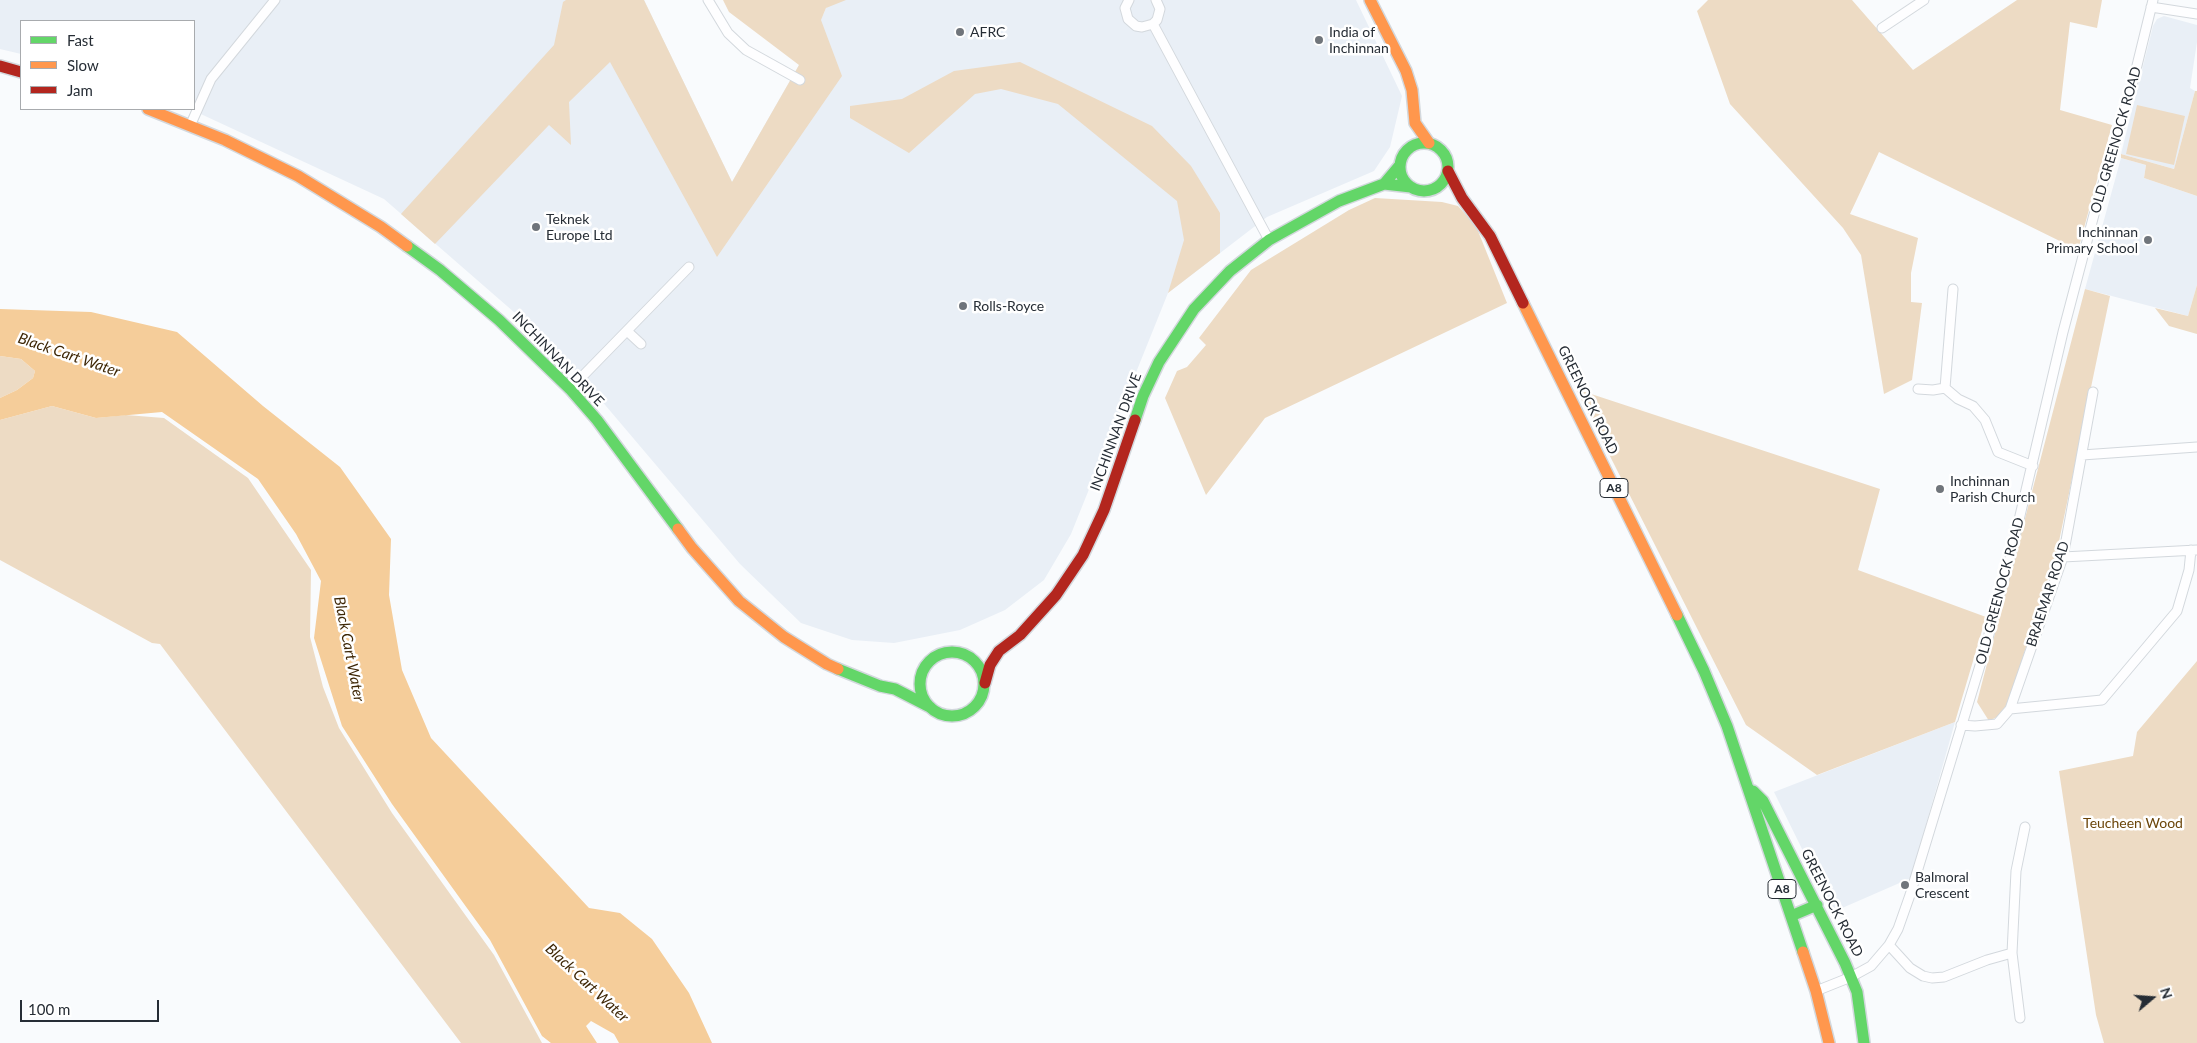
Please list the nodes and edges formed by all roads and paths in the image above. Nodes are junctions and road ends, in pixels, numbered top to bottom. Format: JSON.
{"nodes":[{"id":1,"x":275,"y":0,"type":"edge"},
{"id":2,"x":708,"y":0,"type":"edge"},
{"id":3,"x":1129,"y":0,"type":"edge"},
{"id":4,"x":1370,"y":0,"type":"edge"},
{"id":5,"x":1160,"y":1,"type":"edge"},
{"id":6,"x":1920,"y":1,"type":"edge"},
{"id":7,"x":2152,"y":3,"type":"edge"},
{"id":8,"x":2197,"y":14,"type":"edge"},
{"id":9,"x":1153,"y":24,"type":"junction"},
{"id":10,"x":1882,"y":28,"type":"dead end"},
{"id":11,"x":0,"y":66,"type":"edge"},
{"id":12,"x":20,"y":72,"type":"edge"},
{"id":13,"x":800,"y":80,"type":"dead end"},
{"id":14,"x":150,"y":110,"type":"edge"},
{"id":15,"x":1415,"y":123,"type":"junction"},
{"id":16,"x":190,"y":126,"type":"junction"},
{"id":17,"x":1429,"y":143,"type":"junction"},
{"id":18,"x":1407,"y":150,"type":"junction"},
{"id":19,"x":1400,"y":165,"type":"junction"},
{"id":20,"x":1448,"y":171,"type":"junction"},
{"id":21,"x":1384,"y":184,"type":"junction"},
{"id":22,"x":1411,"y":187,"type":"junction"},
{"id":23,"x":1435,"y":188,"type":"junction"},
{"id":24,"x":1462,"y":198,"type":"junction"},
{"id":25,"x":1269,"y":240,"type":"junction"},
{"id":26,"x":690,"y":266,"type":"dead end"},
{"id":27,"x":1953,"y":289,"type":"dead end"},
{"id":28,"x":627,"y":331,"type":"junction"},
{"id":29,"x":641,"y":344,"type":"dead end"},
{"id":30,"x":1945,"y":388,"type":"junction"},
{"id":31,"x":570,"y":389,"type":"junction"},
{"id":32,"x":1918,"y":389,"type":"dead end"},
{"id":33,"x":2094,"y":392,"type":"dead end"},
{"id":34,"x":2197,"y":447,"type":"edge"},
{"id":35,"x":2082,"y":455,"type":"junction"},
{"id":36,"x":2033,"y":466,"type":"junction"},
{"id":37,"x":2194,"y":550,"type":"edge"},
{"id":38,"x":2063,"y":557,"type":"junction"},
{"id":39,"x":999,"y":651,"type":"junction"},
{"id":40,"x":969,"y":657,"type":"junction"},
{"id":41,"x":921,"y":676,"type":"junction"},
{"id":42,"x":984,"y":683,"type":"junction"},
{"id":43,"x":895,"y":689,"type":"junction"},
{"id":44,"x":930,"y":707,"type":"junction"},
{"id":45,"x":2010,"y":709,"type":"junction"},
{"id":46,"x":1961,"y":725,"type":"junction"},
{"id":47,"x":1748,"y":786,"type":"junction"},
{"id":48,"x":2025,"y":827,"type":"dead end"},
{"id":49,"x":1815,"y":901,"type":"junction"},
{"id":50,"x":1791,"y":916,"type":"junction"},
{"id":51,"x":1889,"y":945,"type":"junction"},
{"id":52,"x":2012,"y":953,"type":"junction"},
{"id":53,"x":1851,"y":977,"type":"junction"},
{"id":54,"x":1816,"y":991,"type":"junction"},
{"id":55,"x":2020,"y":1018,"type":"dead end"},
{"id":56,"x":1829,"y":1043,"type":"edge"},
{"id":57,"x":1864,"y":1043,"type":"edge"}],
"edges":[{"from":1,"to":16,"type":"street"},
{"from":2,"to":13,"type":"street"},
{"from":3,"to":9,"type":"street"},
{"from":4,"to":15,"type":"street","number":"A8"},
{"from":5,"to":9,"type":"street"},
{"from":6,"to":10,"type":"street"},
{"from":7,"to":8,"type":"street"},
{"from":7,"to":36,"type":"street","name":"OLD GREENOCK ROAD"},
{"from":9,"to":25,"type":"street"},
{"from":11,"to":12,"type":"street"},
{"from":14,"to":16,"type":"street","name":"INCHINNAN DRIVE"},
{"from":15,"to":17,"type":"street","number":"A8"},
{"from":15,"to":18,"type":"street","number":"A8"},
{"from":16,"to":31,"type":"street","name":"INCHINNAN DRIVE"},
{"from":17,"to":18,"type":"street"},
{"from":17,"to":20,"type":"street","number":"A8"},
{"from":18,"to":19,"type":"street","number":"A8"},
{"from":19,"to":21,"type":"street","name":"INCHINNAN DRIVE"},
{"from":19,"to":22,"type":"street"},
{"from":20,"to":23,"type":"street"},
{"from":20,"to":24,"type":"street","name":"GREENOCK ROAD","number":"A8"},
{"from":21,"to":22,"type":"street","name":"INCHINNAN DRIVE"},
{"from":21,"to":25,"type":"street","name":"INCHINNAN DRIVE"},
{"from":22,"to":23,"type":"street"},
{"from":23,"to":24,"type":"street"},
{"from":24,"to":47,"type":"street","name":"GREENOCK ROAD","number":"A8"},
{"from":25,"to":39,"type":"street","name":"INCHINNAN DRIVE"},
{"from":26,"to":28,"type":"street"},
{"from":27,"to":30,"type":"street"},
{"from":28,"to":29,"type":"street"},
{"from":28,"to":31,"type":"street"},
{"from":30,"to":32,"type":"street"},
{"from":30,"to":36,"type":"street"},
{"from":31,"to":43,"type":"street","name":"INCHINNAN DRIVE"},
{"from":33,"to":35,"type":"street","name":"BRAEMAR ROAD"},
{"from":34,"to":35,"type":"street"},
{"from":35,"to":38,"type":"street","name":"BRAEMAR ROAD"},
{"from":36,"to":46,"type":"street","name":"OLD GREENOCK ROAD"},
{"from":37,"to":38,"type":"street"},
{"from":37,"to":45,"type":"street"},
{"from":38,"to":45,"type":"street","name":"BRAEMAR ROAD"},
{"from":39,"to":40,"type":"street","name":"INCHINNAN DRIVE"},
{"from":39,"to":42,"type":"street","name":"INCHINNAN DRIVE"},
{"from":40,"to":41,"type":"street"},
{"from":40,"to":42,"type":"street"},
{"from":41,"to":43,"type":"street"},
{"from":41,"to":44,"type":"street"},
{"from":42,"to":44,"type":"street"},
{"from":43,"to":44,"type":"street","name":"INCHINNAN DRIVE"},
{"from":45,"to":46,"type":"street"},
{"from":46,"to":51,"type":"street","name":"OLD GREENOCK ROAD"},
{"from":47,"to":49,"type":"street","name":"GREENOCK ROAD","number":"A8"},
{"from":47,"to":50,"type":"street","name":"GREENOCK ROAD","number":"A8"},
{"from":48,"to":52,"type":"street"},
{"from":49,"to":50,"type":"street"},
{"from":49,"to":53,"type":"street","name":"GREENOCK ROAD","number":"A8"},
{"from":50,"to":54,"type":"street","name":"GREENOCK ROAD","number":"A8"},
{"from":51,"to":52,"type":"street"},
{"from":51,"to":53,"type":"street","name":"OLD GREENOCK ROAD"},
{"from":52,"to":55,"type":"street"},
{"from":53,"to":54,"type":"street","name":"OLD GREENOCK ROAD"},
{"from":53,"to":57,"type":"street","name":"GREENOCK ROAD","number":"A8"},
{"from":54,"to":56,"type":"street","name":"GREENOCK ROAD","number":"A8"}]}
